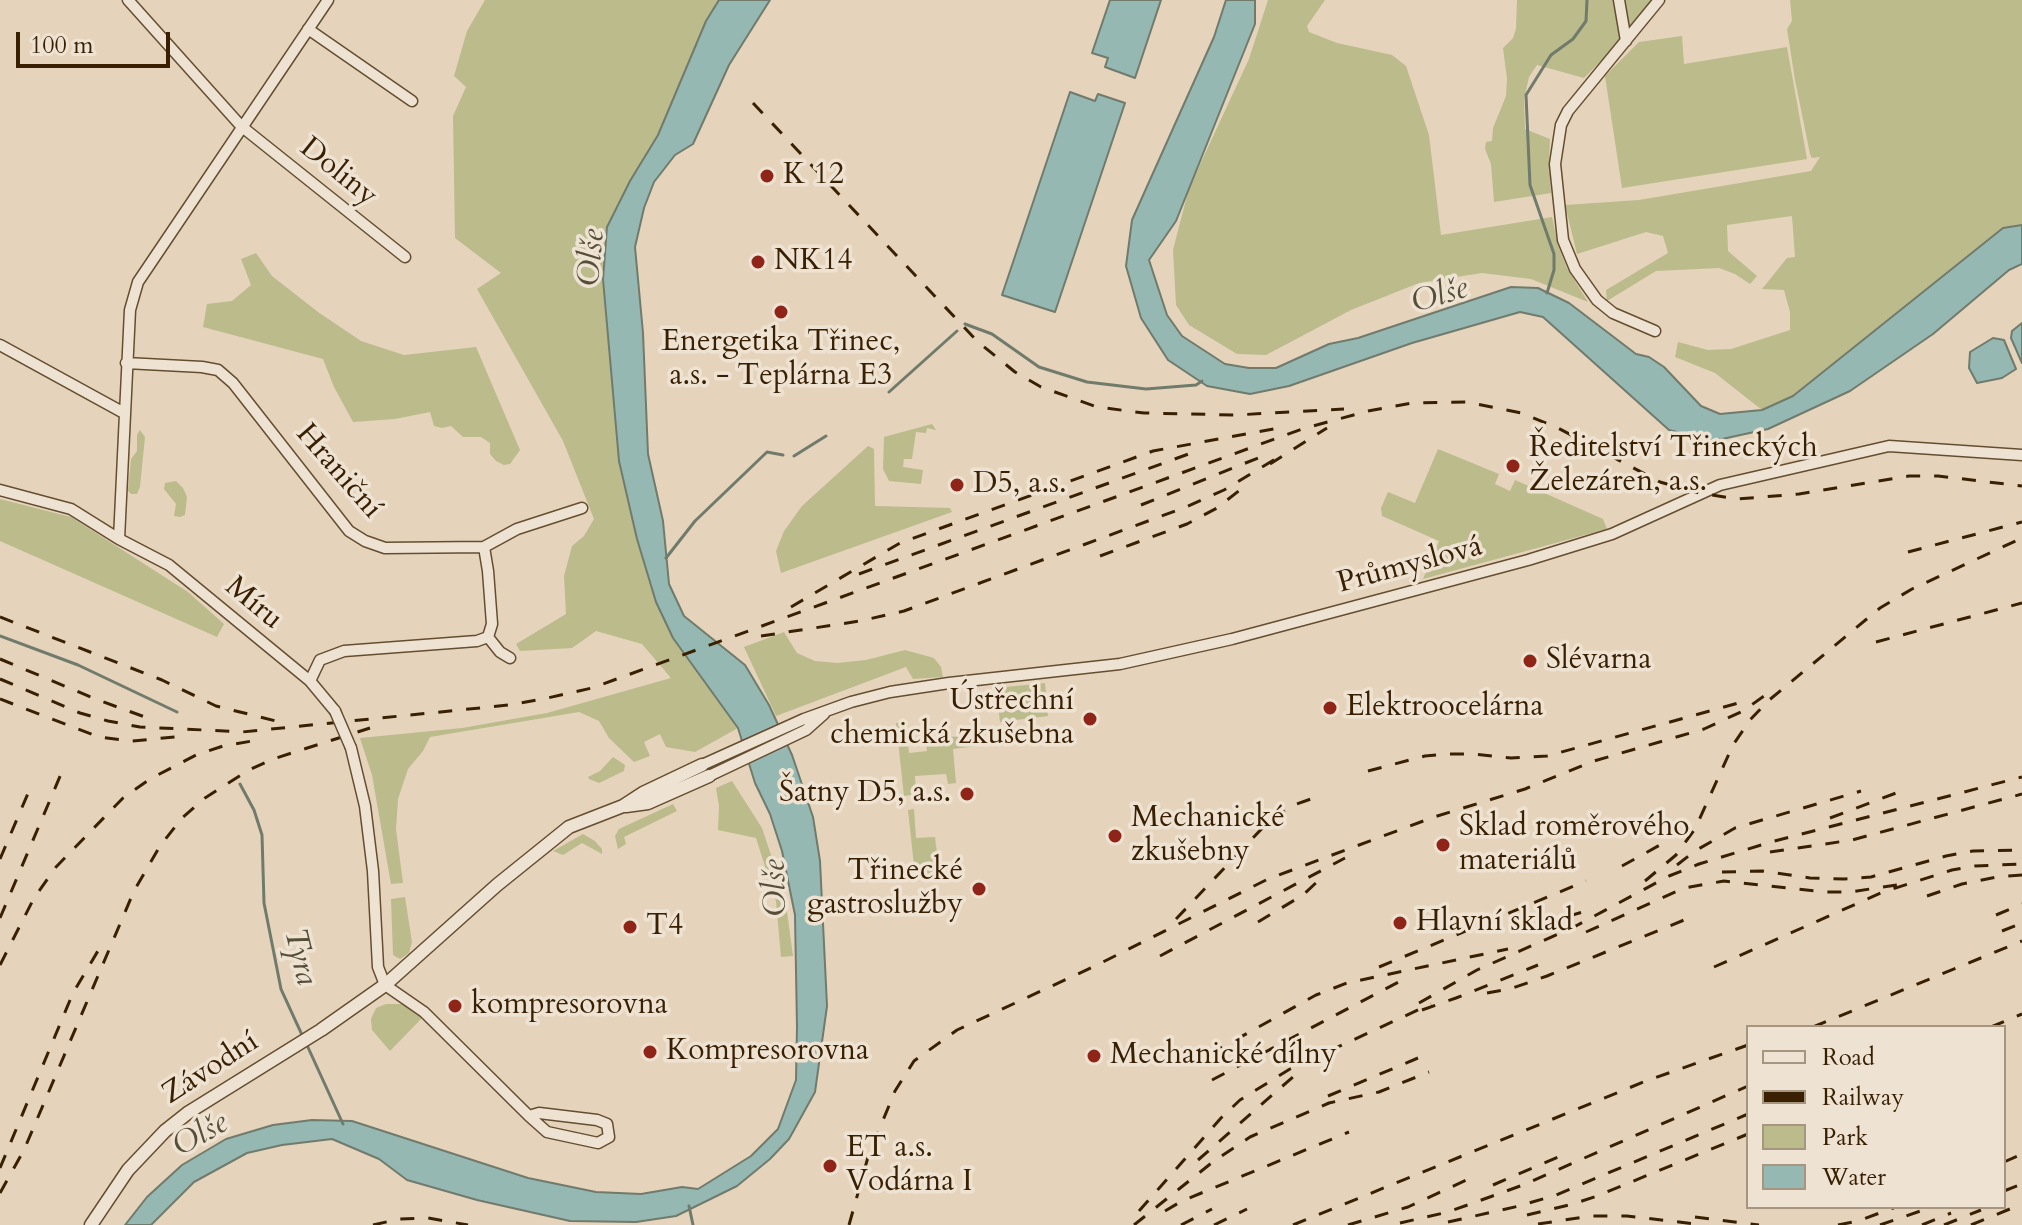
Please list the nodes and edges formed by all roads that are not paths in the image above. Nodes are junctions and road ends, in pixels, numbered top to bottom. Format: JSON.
{"nodes":[{"id":1,"x":128,"y":0,"type":"edge"},
{"id":2,"x":328,"y":0,"type":"edge"},
{"id":3,"x":1619,"y":0,"type":"edge"},
{"id":4,"x":1659,"y":0,"type":"edge"},
{"id":5,"x":308,"y":29,"type":"junction"},
{"id":6,"x":1626,"y":41,"type":"junction"},
{"id":7,"x":412,"y":101,"type":"dead end"},
{"id":8,"x":241,"y":126,"type":"junction"},
{"id":9,"x":405,"y":257,"type":"dead end"},
{"id":10,"x":1655,"y":331,"type":"dead end"},
{"id":11,"x":0,"y":345,"type":"edge"},
{"id":12,"x":126,"y":363,"type":"junction"},
{"id":13,"x":124,"y":413,"type":"junction"},
{"id":14,"x":2022,"y":455,"type":"edge"},
{"id":15,"x":0,"y":490,"type":"edge"},
{"id":16,"x":582,"y":508,"type":"dead end"},
{"id":17,"x":119,"y":539,"type":"junction"},
{"id":18,"x":484,"y":547,"type":"junction"},
{"id":19,"x":483,"y":639,"type":"junction"},
{"id":20,"x":510,"y":658,"type":"dead end"},
{"id":21,"x":310,"y":681,"type":"junction"},
{"id":22,"x":705,"y":771,"type":"joint"},
{"id":23,"x":385,"y":985,"type":"junction"},
{"id":24,"x":529,"y":1116,"type":"junction"},
{"id":25,"x":91,"y":1225,"type":"edge"}],
"edges":[{"from":1,"to":8,"type":"street","name":"Doliny"},
{"from":2,"to":5,"type":"street"},
{"from":3,"to":6,"type":"street"},
{"from":4,"to":6,"type":"street"},
{"from":5,"to":7,"type":"street"},
{"from":5,"to":8,"type":"street"},
{"from":6,"to":10,"type":"street"},
{"from":8,"to":9,"type":"street","name":"Doliny"},
{"from":8,"to":12,"type":"street"},
{"from":11,"to":13,"type":"street"},
{"from":12,"to":13,"type":"street"},
{"from":12,"to":18,"type":"street","name":"Hraniční"},
{"from":13,"to":17,"type":"street"},
{"from":14,"to":22,"type":"street","name":"Průmyslová"},
{"from":15,"to":17,"type":"street","name":"Míru"},
{"from":16,"to":18,"type":"street","name":"Hraniční"},
{"from":17,"to":21,"type":"street","name":"Míru"},
{"from":18,"to":19,"type":"street"},
{"from":19,"to":20,"type":"street"},
{"from":19,"to":21,"type":"street"},
{"from":21,"to":23,"type":"street","name":"Míru","bridge":true},
{"from":22,"to":23,"type":"street","name":"Závodní"},
{"from":23,"to":24,"type":"street"},
{"from":23,"to":25,"type":"street","name":"Závodní"},
{"from":24,"to":24,"type":"street"}]}
